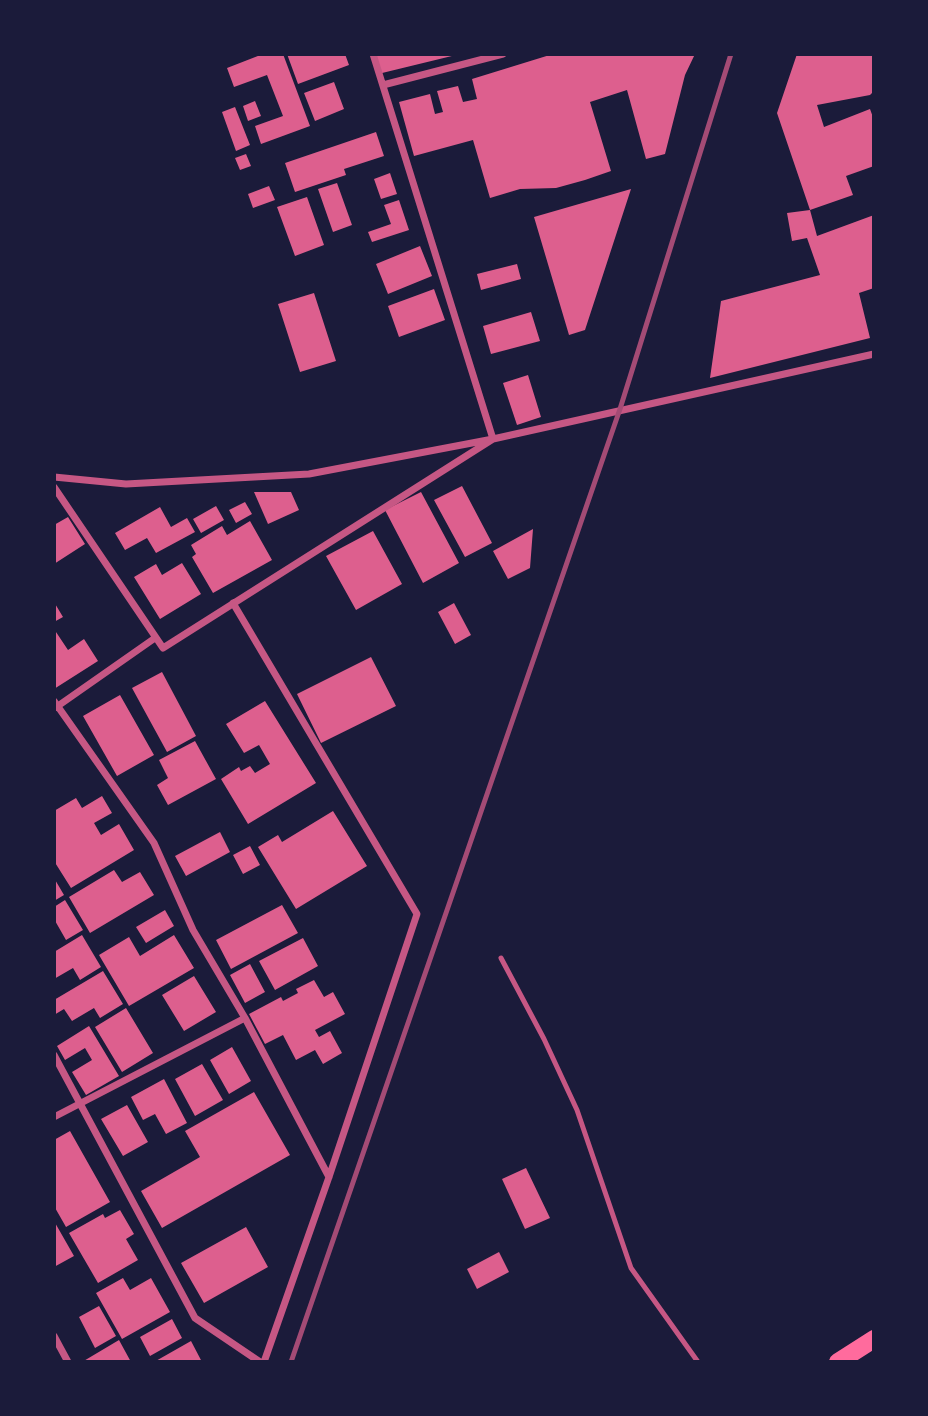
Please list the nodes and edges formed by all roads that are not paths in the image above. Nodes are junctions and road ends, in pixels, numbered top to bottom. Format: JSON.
{"nodes":[{"id":1,"x":373,"y":54,"type":"edge"},
{"id":2,"x":503,"y":54,"type":"edge"},
{"id":3,"x":383,"y":85,"type":"junction"},
{"id":4,"x":874,"y":354,"type":"edge"},
{"id":5,"x":493,"y":439,"type":"junction"},
{"id":6,"x":54,"y":477,"type":"edge"},
{"id":7,"x":54,"y":486,"type":"edge"},
{"id":8,"x":233,"y":603,"type":"junction"},
{"id":9,"x":155,"y":638,"type":"junction"},
{"id":10,"x":56,"y":705,"type":"edge"},
{"id":11,"x":501,"y":958,"type":"dead end"},
{"id":12,"x":245,"y":1018,"type":"junction"},
{"id":13,"x":54,"y":1055,"type":"edge"},
{"id":14,"x":80,"y":1104,"type":"junction"},
{"id":15,"x":54,"y":1117,"type":"edge"},
{"id":16,"x":329,"y":1177,"type":"junction"},
{"id":17,"x":54,"y":1336,"type":"edge"},
{"id":18,"x":874,"y":1339,"type":"edge"},
{"id":19,"x":68,"y":1362,"type":"edge"},
{"id":20,"x":262,"y":1362,"type":"edge"},
{"id":21,"x":698,"y":1362,"type":"edge"},
{"id":22,"x":838,"y":1362,"type":"edge"}],
"edges":[{"from":1,"to":3,"type":"street"},
{"from":2,"to":3,"type":"street"},
{"from":3,"to":5,"type":"street"},
{"from":4,"to":5,"type":"street"},
{"from":5,"to":6,"type":"street"},
{"from":5,"to":8,"type":"street"},
{"from":7,"to":9,"type":"street"},
{"from":8,"to":9,"type":"street"},
{"from":8,"to":16,"type":"street"},
{"from":9,"to":10,"type":"street"},
{"from":10,"to":12,"type":"street"},
{"from":11,"to":21,"type":"lane"},
{"from":12,"to":14,"type":"street"},
{"from":12,"to":16,"type":"street"},
{"from":13,"to":14,"type":"street"},
{"from":14,"to":15,"type":"street"},
{"from":14,"to":20,"type":"street"},
{"from":16,"to":20,"type":"street"},
{"from":17,"to":19,"type":"street"},
{"from":18,"to":22,"type":"main road"}]}
